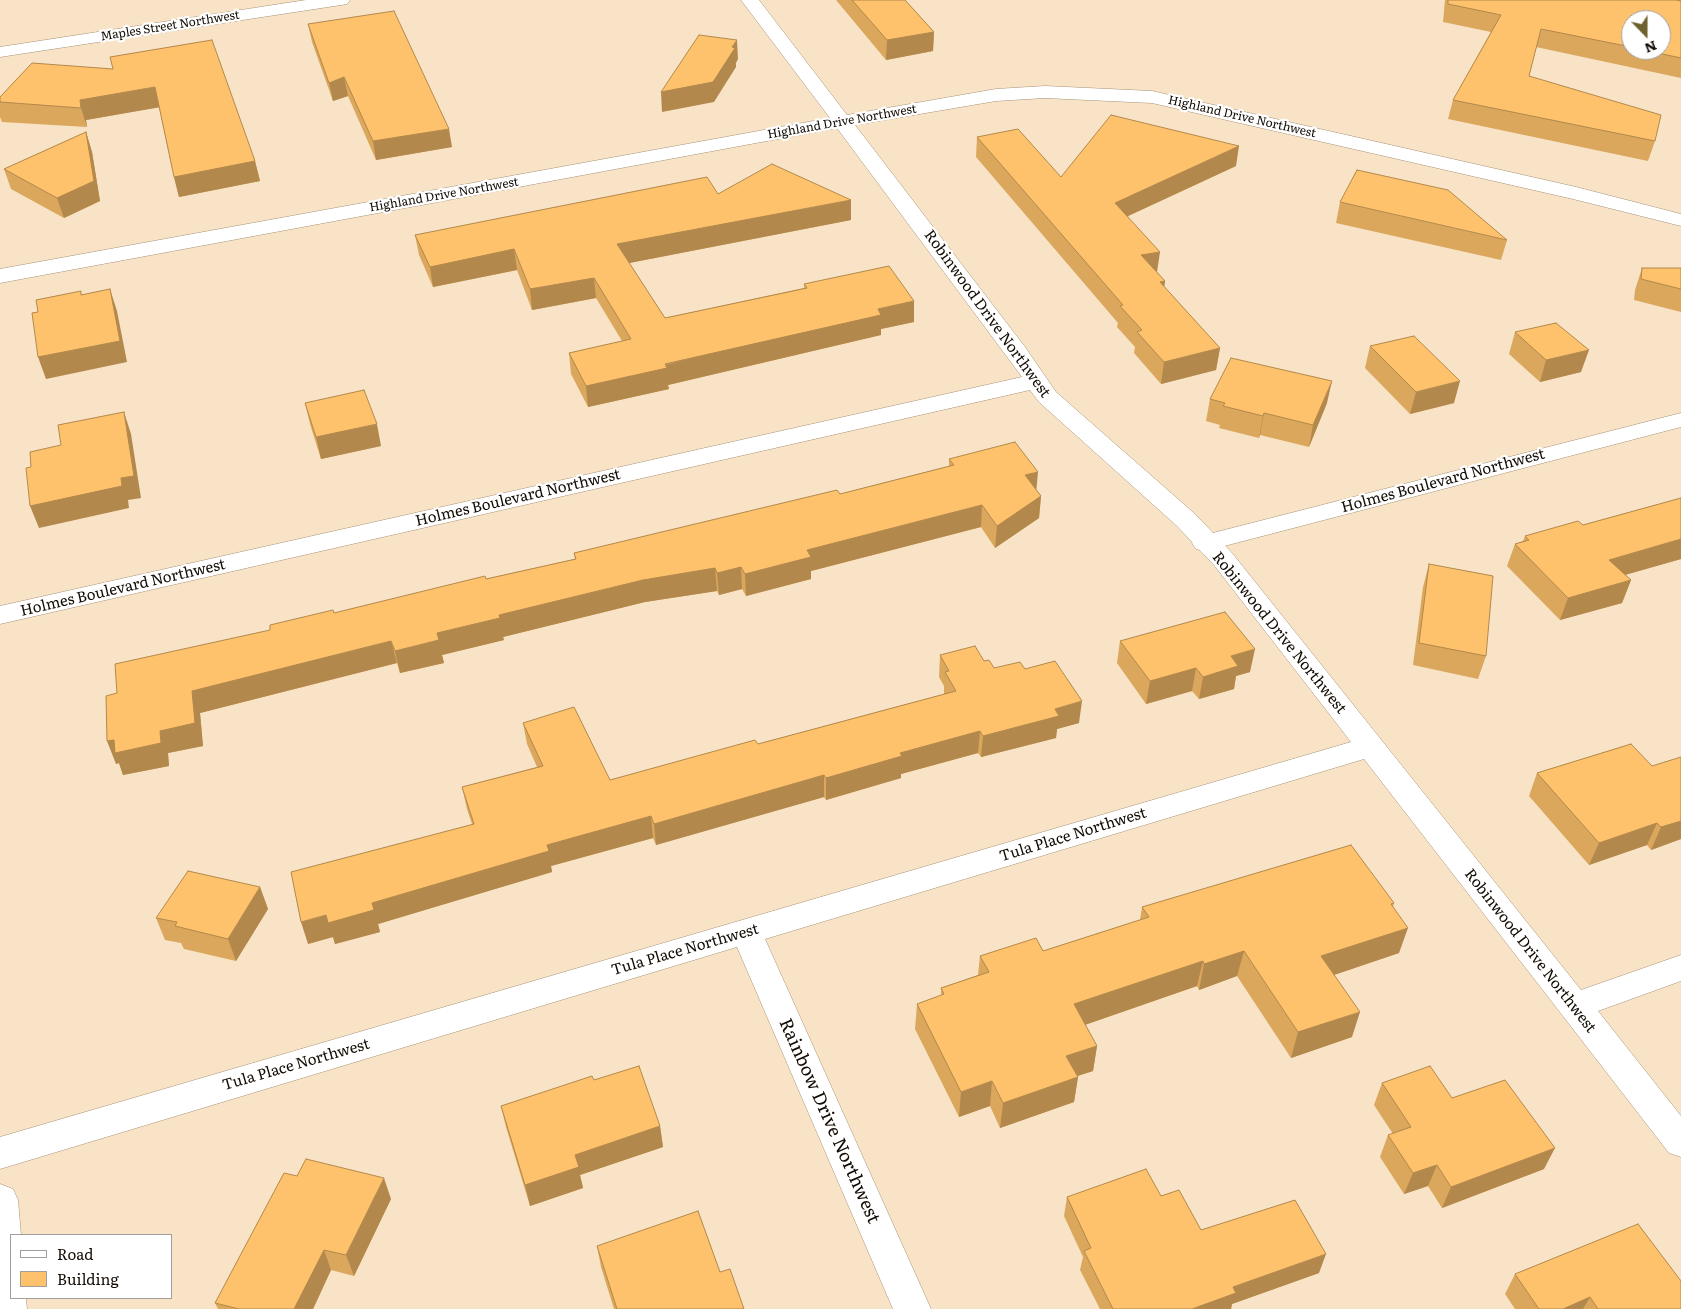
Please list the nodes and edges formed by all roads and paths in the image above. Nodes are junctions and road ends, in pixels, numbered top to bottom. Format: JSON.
{"nodes":[{"id":1,"x":340,"y":0,"type":"edge"},
{"id":2,"x":750,"y":0,"type":"edge"},
{"id":3,"x":0,"y":52,"type":"edge"},
{"id":4,"x":843,"y":121,"type":"junction"},
{"id":5,"x":1681,"y":220,"type":"edge"},
{"id":6,"x":0,"y":276,"type":"edge"},
{"id":7,"x":1037,"y":381,"type":"junction"},
{"id":8,"x":1681,"y":420,"type":"edge"},
{"id":9,"x":1205,"y":543,"type":"junction"},
{"id":10,"x":0,"y":615,"type":"edge"},
{"id":11,"x":1369,"y":747,"type":"junction"},
{"id":12,"x":746,"y":932,"type":"junction"},
{"id":13,"x":1681,"y":968,"type":"edge"},
{"id":14,"x":1574,"y":1006,"type":"junction"},
{"id":15,"x":1681,"y":1142,"type":"edge"},
{"id":16,"x":0,"y":1153,"type":"edge"},
{"id":17,"x":0,"y":1200,"type":"edge"},
{"id":18,"x":8,"y":1309,"type":"edge"},
{"id":19,"x":912,"y":1309,"type":"edge"}],
"edges":[{"from":1,"to":3,"type":"street","name":"Maples Street Northwest"},
{"from":2,"to":4,"type":"street","name":"Robinwood Drive Northwest"},
{"from":4,"to":5,"type":"street","name":"Highland Drive Northwest"},
{"from":4,"to":6,"type":"street","name":"Highland Drive Northwest"},
{"from":4,"to":7,"type":"street","name":"Robinwood Drive Northwest"},
{"from":7,"to":9,"type":"street","name":"Robinwood Drive Northwest"},
{"from":7,"to":10,"type":"street","name":"Holmes Boulevard Northwest"},
{"from":8,"to":9,"type":"street","name":"Holmes Boulevard Northwest"},
{"from":9,"to":11,"type":"street","name":"Robinwood Drive Northwest"},
{"from":11,"to":12,"type":"street","name":"Tula Place Northwest"},
{"from":11,"to":14,"type":"street","name":"Robinwood Drive Northwest"},
{"from":12,"to":16,"type":"street","name":"Tula Place Northwest"},
{"from":12,"to":19,"type":"street","name":"Rainbow Drive Northwest"},
{"from":13,"to":14,"type":"street"},
{"from":14,"to":15,"type":"street","name":"Robinwood Drive Northwest"},
{"from":17,"to":18,"type":"street"}]}
